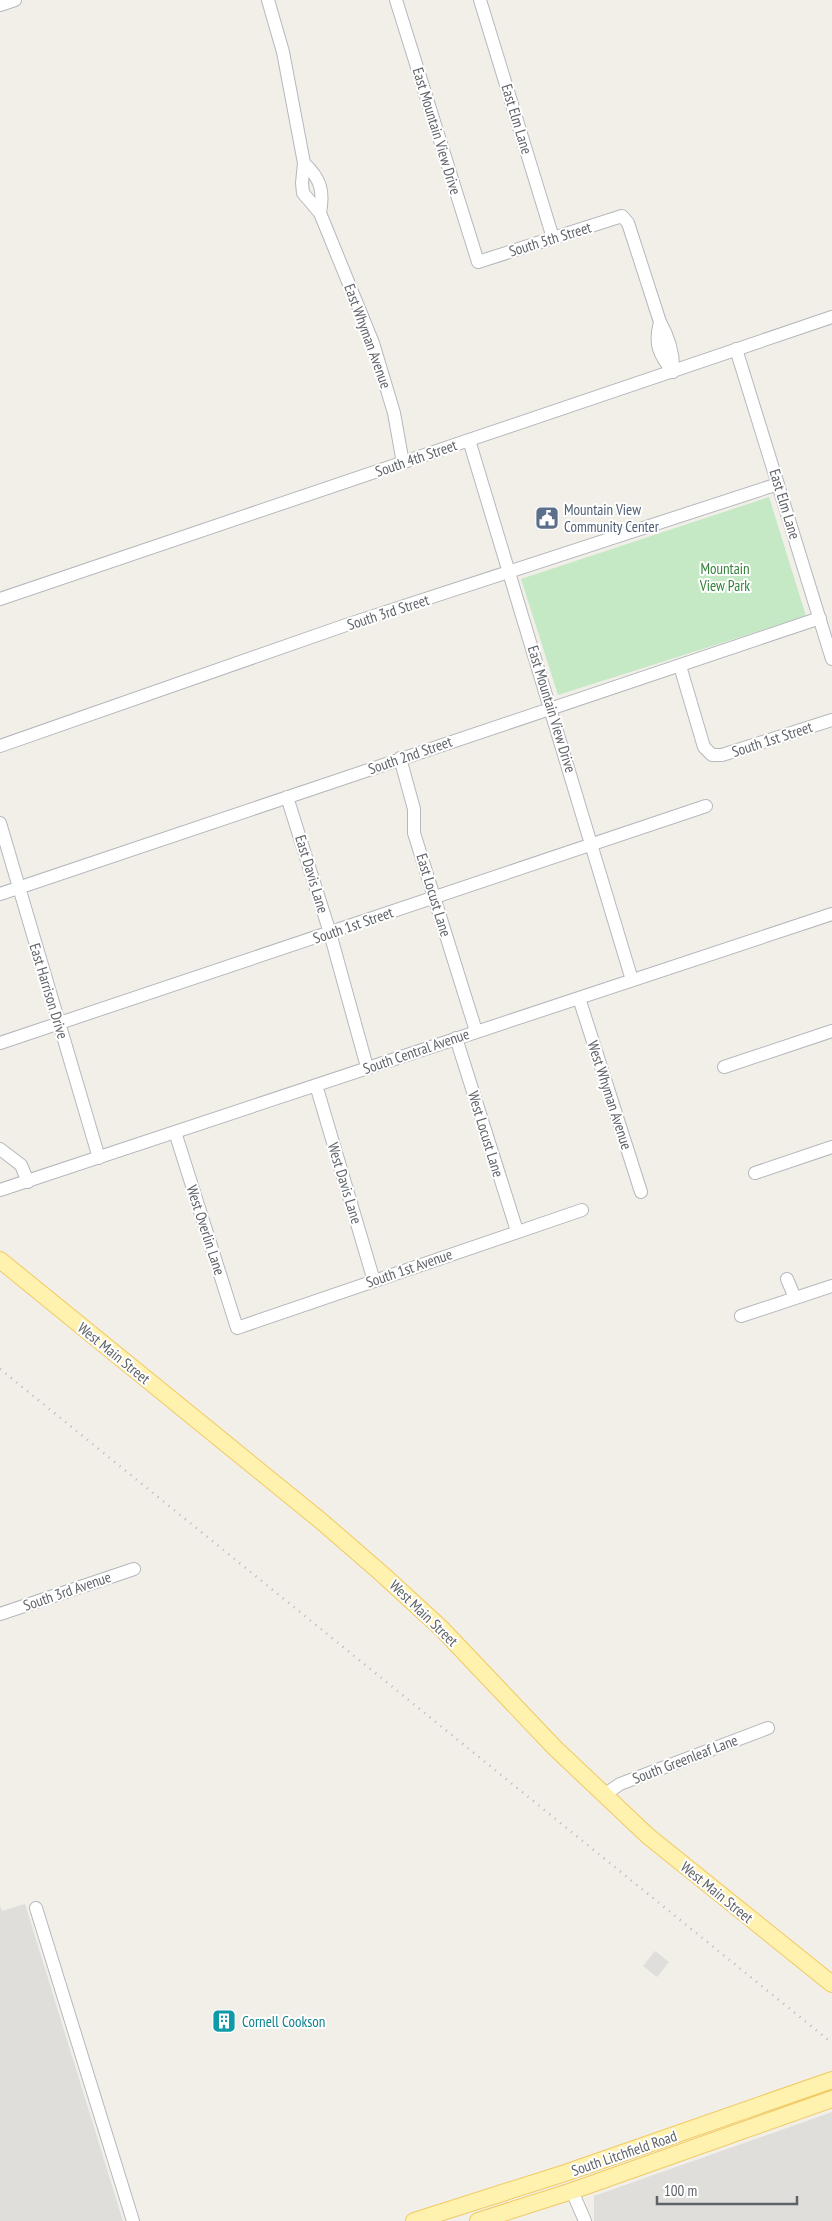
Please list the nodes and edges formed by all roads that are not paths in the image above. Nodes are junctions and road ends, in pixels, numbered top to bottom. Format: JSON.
{"nodes":[{"id":1,"x":15,"y":0,"type":"edge"},
{"id":2,"x":268,"y":0,"type":"edge"},
{"id":3,"x":396,"y":0,"type":"edge"},
{"id":4,"x":480,"y":0,"type":"edge"},
{"id":5,"x":0,"y":5,"type":"edge"},
{"id":6,"x":304,"y":163,"type":"junction"},
{"id":7,"x":320,"y":214,"type":"junction"},
{"id":8,"x":552,"y":238,"type":"junction"},
{"id":9,"x":478,"y":262,"type":"joint"},
{"id":10,"x":832,"y":317,"type":"edge"},
{"id":11,"x":736,"y":349,"type":"junction"},
{"id":12,"x":673,"y":372,"type":"junction"},
{"id":13,"x":469,"y":440,"type":"junction"},
{"id":14,"x":403,"y":463,"type":"junction"},
{"id":15,"x":778,"y":484,"type":"junction"},
{"id":16,"x":510,"y":573,"type":"junction"},
{"id":17,"x":0,"y":598,"type":"edge"},
{"id":18,"x":820,"y":618,"type":"junction"},
{"id":19,"x":832,"y":659,"type":"edge"},
{"id":20,"x":680,"y":666,"type":"junction"},
{"id":21,"x":551,"y":708,"type":"junction"},
{"id":22,"x":832,"y":720,"type":"edge"},
{"id":23,"x":0,"y":746,"type":"edge"},
{"id":24,"x":400,"y":758,"type":"junction"},
{"id":25,"x":287,"y":797,"type":"junction"},
{"id":26,"x":706,"y":806,"type":"dead end"},
{"id":27,"x":0,"y":823,"type":"edge"},
{"id":28,"x":592,"y":843,"type":"junction"},
{"id":29,"x":18,"y":888,"type":"junction"},
{"id":30,"x":0,"y":894,"type":"edge"},
{"id":31,"x":434,"y":897,"type":"junction"},
{"id":32,"x":832,"y":914,"type":"edge"},
{"id":33,"x":330,"y":933,"type":"junction"},
{"id":34,"x":632,"y":980,"type":"junction"},
{"id":35,"x":579,"y":998,"type":"junction"},
{"id":36,"x":59,"y":1024,"type":"junction"},
{"id":37,"x":476,"y":1031,"type":"junction"},
{"id":38,"x":832,"y":1031,"type":"edge"},
{"id":39,"x":456,"y":1038,"type":"junction"},
{"id":40,"x":0,"y":1043,"type":"edge"},
{"id":41,"x":368,"y":1067,"type":"junction"},
{"id":42,"x":724,"y":1067,"type":"dead end"},
{"id":43,"x":316,"y":1085,"type":"junction"},
{"id":44,"x":175,"y":1132,"type":"junction"},
{"id":45,"x":832,"y":1147,"type":"edge"},
{"id":46,"x":0,"y":1148,"type":"edge"},
{"id":47,"x":99,"y":1158,"type":"junction"},
{"id":48,"x":755,"y":1173,"type":"dead end"},
{"id":49,"x":28,"y":1182,"type":"junction"},
{"id":50,"x":0,"y":1190,"type":"edge"},
{"id":51,"x":640,"y":1192,"type":"dead end"},
{"id":52,"x":582,"y":1210,"type":"dead end"},
{"id":53,"x":517,"y":1231,"type":"junction"},
{"id":54,"x":0,"y":1260,"type":"edge"},
{"id":55,"x":787,"y":1279,"type":"dead end"},
{"id":56,"x":374,"y":1281,"type":"junction"},
{"id":57,"x":832,"y":1286,"type":"edge"},
{"id":58,"x":795,"y":1298,"type":"junction"},
{"id":59,"x":741,"y":1316,"type":"dead end"},
{"id":60,"x":237,"y":1328,"type":"joint"},
{"id":61,"x":134,"y":1569,"type":"dead end"},
{"id":62,"x":0,"y":1614,"type":"edge"},
{"id":63,"x":768,"y":1728,"type":"dead end"},
{"id":64,"x":604,"y":1795,"type":"junction"},
{"id":65,"x":36,"y":1908,"type":"dead end"},
{"id":66,"x":832,"y":1984,"type":"edge"},
{"id":67,"x":830,"y":2080,"type":"edge"},
{"id":68,"x":832,"y":2099,"type":"edge"},
{"id":69,"x":565,"y":2173,"type":"junction"},
{"id":70,"x":572,"y":2191,"type":"junction"},
{"id":71,"x":133,"y":2221,"type":"edge"},
{"id":72,"x":414,"y":2221,"type":"edge"},
{"id":73,"x":478,"y":2221,"type":"edge"},
{"id":74,"x":585,"y":2221,"type":"edge"}],
"edges":[{"from":1,"to":5,"type":"street"},
{"from":2,"to":6,"type":"street","name":"East Whyman Avenue"},
{"from":3,"to":9,"type":"street","name":"East Mountain View Drive"},
{"from":4,"to":8,"type":"street","name":"East Elm Lane"},
{"from":6,"to":7,"type":"street","name":"East Whyman Avenue"},
{"from":6,"to":7,"type":"street","name":"East Whyman Avenue"},
{"from":7,"to":14,"type":"street","name":"East Whyman Avenue"},
{"from":8,"to":9,"type":"street","name":"South 5th Street"},
{"from":8,"to":12,"type":"street","name":"South 5th Street"},
{"from":10,"to":11,"type":"street","name":"South 4th Street"},
{"from":11,"to":12,"type":"street","name":"South 4th Street"},
{"from":11,"to":15,"type":"street","name":"East Elm Lane"},
{"from":12,"to":13,"type":"street","name":"South 4th Street"},
{"from":13,"to":14,"type":"street","name":"South 4th Street"},
{"from":13,"to":16,"type":"street","name":"East Mountain View Drive"},
{"from":14,"to":17,"type":"street","name":"South 4th Street"},
{"from":15,"to":16,"type":"street","name":"South 3rd Street"},
{"from":15,"to":18,"type":"street","name":"East Elm Lane"},
{"from":16,"to":21,"type":"street","name":"East Mountain View Drive"},
{"from":16,"to":23,"type":"street","name":"South 3rd Street"},
{"from":18,"to":19,"type":"street","name":"East Elm Lane"},
{"from":18,"to":20,"type":"street","name":"South 2nd Street"},
{"from":20,"to":21,"type":"street","name":"South 2nd Street"},
{"from":20,"to":22,"type":"street","name":"South 1st Street"},
{"from":21,"to":24,"type":"street","name":"South 2nd Street"},
{"from":21,"to":28,"type":"street","name":"East Mountain View Drive"},
{"from":24,"to":25,"type":"street","name":"South 2nd Street"},
{"from":24,"to":31,"type":"street","name":"East Locust Lane"},
{"from":25,"to":29,"type":"street","name":"South 2nd Street"},
{"from":25,"to":33,"type":"street","name":"East Davis Lane"},
{"from":26,"to":28,"type":"street","name":"South 1st Street"},
{"from":27,"to":29,"type":"street","name":"East Harrison Drive"},
{"from":28,"to":31,"type":"street","name":"South 1st Street"},
{"from":28,"to":34,"type":"street","name":"East Mountain View Drive"},
{"from":29,"to":30,"type":"street","name":"South 2nd Street"},
{"from":29,"to":36,"type":"street","name":"East Harrison Drive"},
{"from":31,"to":33,"type":"street","name":"South 1st Street"},
{"from":31,"to":37,"type":"street","name":"East Locust Lane"},
{"from":32,"to":34,"type":"street","name":"South Central Avenue"},
{"from":33,"to":36,"type":"street","name":"South 1st Street"},
{"from":33,"to":41,"type":"street","name":"East Davis Lane"},
{"from":34,"to":35,"type":"street","name":"South Central Avenue"},
{"from":35,"to":37,"type":"street","name":"South Central Avenue"},
{"from":35,"to":51,"type":"street","name":"West Whyman Avenue"},
{"from":36,"to":40,"type":"street","name":"South 1st Street"},
{"from":36,"to":47,"type":"street","name":"East Harrison Drive"},
{"from":37,"to":39,"type":"street","name":"South Central Avenue"},
{"from":38,"to":42,"type":"street"},
{"from":39,"to":41,"type":"street","name":"South Central Avenue"},
{"from":39,"to":53,"type":"street","name":"West Locust Lane"},
{"from":41,"to":43,"type":"street","name":"South Central Avenue"},
{"from":43,"to":44,"type":"street","name":"South Central Avenue"},
{"from":43,"to":56,"type":"street","name":"West Davis Lane"},
{"from":44,"to":47,"type":"street","name":"South Central Avenue"},
{"from":44,"to":60,"type":"street","name":"West Overlin Lane"},
{"from":45,"to":48,"type":"street"},
{"from":46,"to":49,"type":"street"},
{"from":47,"to":49,"type":"street","name":"South Central Avenue"},
{"from":49,"to":50,"type":"street","name":"South Central Avenue"},
{"from":52,"to":53,"type":"street","name":"South 1st Avenue"},
{"from":53,"to":56,"type":"street","name":"South 1st Avenue"},
{"from":54,"to":64,"type":"main road","name":"West Main Street"},
{"from":55,"to":58,"type":"street"},
{"from":56,"to":60,"type":"street","name":"South 1st Avenue"},
{"from":57,"to":58,"type":"street"},
{"from":58,"to":59,"type":"street"},
{"from":61,"to":62,"type":"street","name":"South 3rd Avenue"},
{"from":63,"to":64,"type":"street","name":"South Greenleaf Lane"},
{"from":64,"to":66,"type":"main road","name":"West Main Street"},
{"from":65,"to":71,"type":"street"},
{"from":67,"to":69,"type":"main road","name":"South Litchfield Road"},
{"from":68,"to":70,"type":"main road","name":"South Litchfield Road"},
{"from":69,"to":70,"type":"main road"},
{"from":69,"to":72,"type":"main road","name":"South Litchfield Road"},
{"from":70,"to":73,"type":"main road","name":"South Litchfield Road"},
{"from":70,"to":74,"type":"street"}]}
